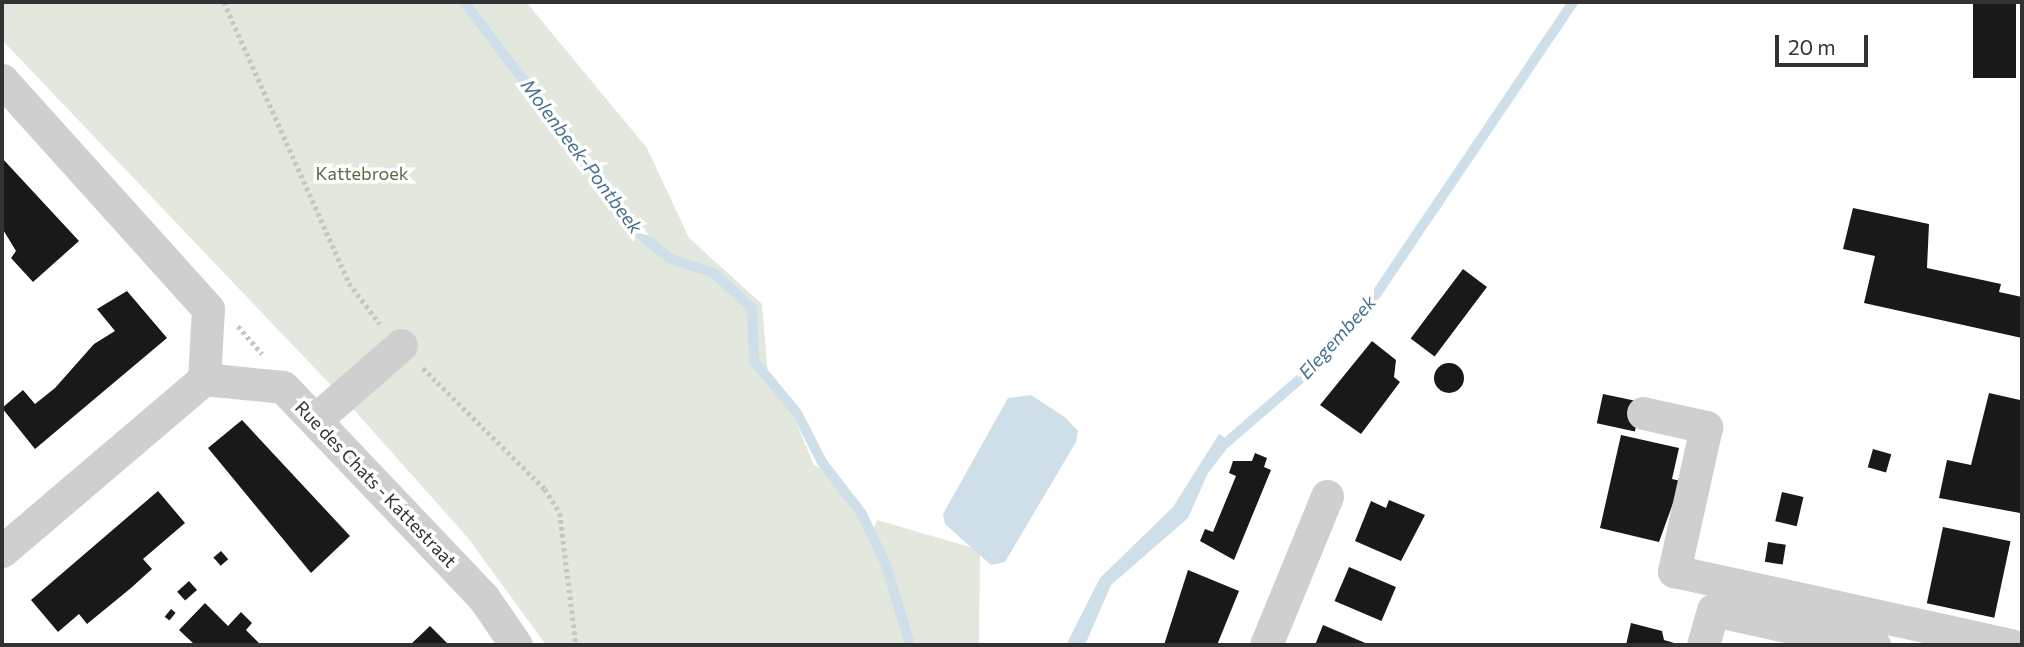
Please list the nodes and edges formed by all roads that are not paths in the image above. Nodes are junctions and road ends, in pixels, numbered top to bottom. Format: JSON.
{"nodes":[{"id":1,"x":2,"y":80,"type":"edge"},
{"id":2,"x":401,"y":345,"type":"dead end"},
{"id":3,"x":204,"y":379,"type":"junction"},
{"id":4,"x":1643,"y":414,"type":"dead end"},
{"id":5,"x":315,"y":420,"type":"junction"},
{"id":6,"x":1327,"y":496,"type":"dead end"},
{"id":7,"x":2,"y":551,"type":"edge"},
{"id":8,"x":516,"y":645,"type":"edge"},
{"id":9,"x":1266,"y":645,"type":"edge"},
{"id":10,"x":1703,"y":645,"type":"edge"},
{"id":11,"x":1874,"y":645,"type":"edge"},
{"id":12,"x":2011,"y":645,"type":"edge"}],
"edges":[{"from":1,"to":3,"type":"street"},
{"from":2,"to":5,"type":"street"},
{"from":3,"to":5,"type":"street","name":"Rue des Chats - Kattestraat"},
{"from":3,"to":7,"type":"street"},
{"from":4,"to":12,"type":"street"},
{"from":5,"to":8,"type":"street","name":"Rue des Chats - Kattestraat"},
{"from":6,"to":9,"type":"street"},
{"from":10,"to":11,"type":"street"}]}
